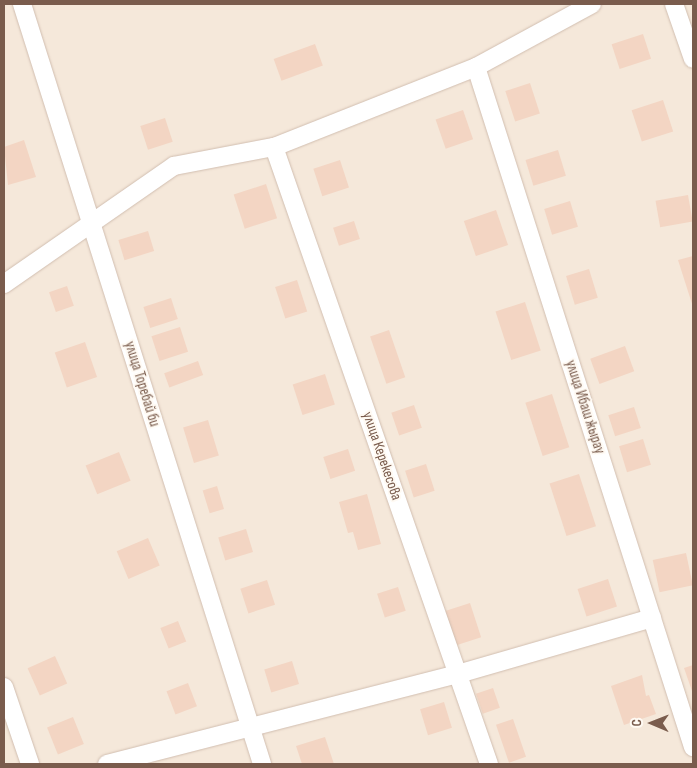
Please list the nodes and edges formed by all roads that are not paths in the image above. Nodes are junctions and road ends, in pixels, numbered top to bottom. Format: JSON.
{"nodes":[{"id":1,"x":22,"y":4,"type":"edge"},
{"id":2,"x":592,"y":4,"type":"edge"},
{"id":3,"x":674,"y":4,"type":"edge"},
{"id":4,"x":693,"y":59,"type":"edge"},
{"id":5,"x":476,"y":67,"type":"junction"},
{"id":6,"x":274,"y":147,"type":"junction"},
{"id":7,"x":92,"y":222,"type":"junction"},
{"id":8,"x":4,"y":284,"type":"edge"},
{"id":9,"x":652,"y":618,"type":"junction"},
{"id":10,"x":458,"y":674,"type":"junction"},
{"id":11,"x":4,"y":687,"type":"edge"},
{"id":12,"x":251,"y":729,"type":"junction"},
{"id":13,"x":693,"y":746,"type":"edge"},
{"id":14,"x":30,"y":764,"type":"edge"},
{"id":15,"x":107,"y":764,"type":"edge"},
{"id":16,"x":262,"y":764,"type":"edge"},
{"id":17,"x":489,"y":764,"type":"edge"}],
"edges":[{"from":1,"to":7,"type":"street","name":"улица Торебай би"},
{"from":2,"to":5,"type":"street"},
{"from":3,"to":4,"type":"street"},
{"from":5,"to":6,"type":"street"},
{"from":5,"to":9,"type":"street","name":"улица Ибаш жырау"},
{"from":6,"to":7,"type":"street"},
{"from":6,"to":10,"type":"street","name":"улица Керекесова"},
{"from":7,"to":8,"type":"street"},
{"from":7,"to":12,"type":"street","name":"улица Торебай би"},
{"from":9,"to":10,"type":"street"},
{"from":9,"to":13,"type":"street","name":"улица Ибаш жырау"},
{"from":10,"to":12,"type":"street"},
{"from":10,"to":17,"type":"street","name":"улица Керекесова"},
{"from":11,"to":14,"type":"street"},
{"from":12,"to":15,"type":"street"},
{"from":12,"to":16,"type":"street","name":"улица Торебай би"}]}
